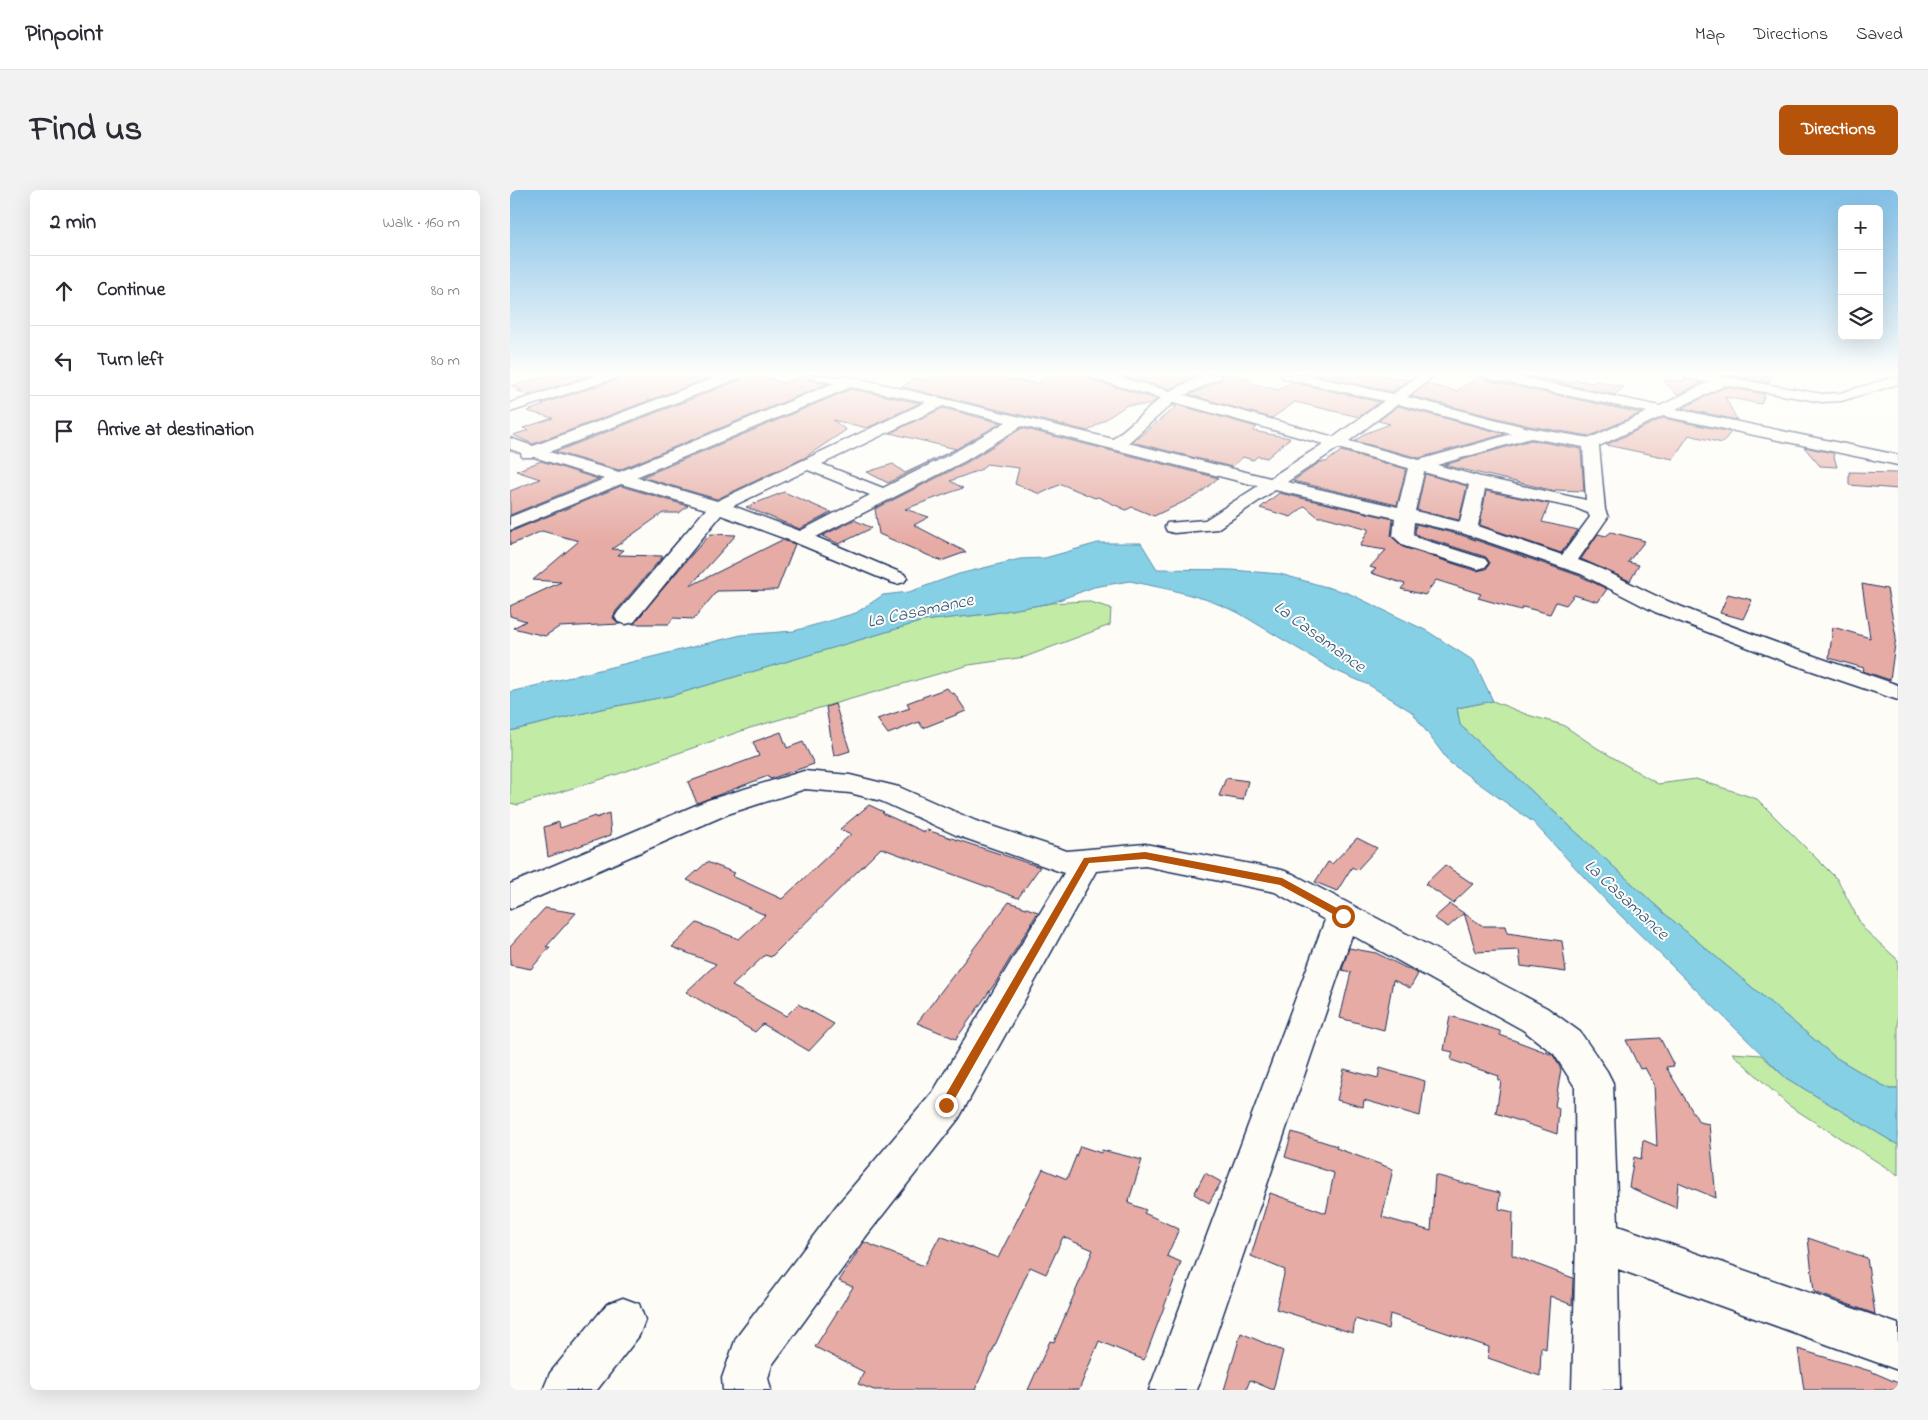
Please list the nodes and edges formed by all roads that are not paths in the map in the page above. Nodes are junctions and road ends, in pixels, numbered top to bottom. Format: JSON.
{"nodes":[{"id":1,"x":588,"y":431,"type":"edge"},
{"id":2,"x":731,"y":431,"type":"edge"},
{"id":3,"x":877,"y":431,"type":"edge"},
{"id":4,"x":1002,"y":431,"type":"edge"},
{"id":5,"x":1057,"y":431,"type":"edge"},
{"id":6,"x":1132,"y":431,"type":"edge"},
{"id":7,"x":1301,"y":431,"type":"edge"},
{"id":8,"x":1352,"y":431,"type":"edge"},
{"id":9,"x":1521,"y":431,"type":"edge"},
{"id":10,"x":1620,"y":431,"type":"edge"},
{"id":11,"x":1761,"y":431,"type":"edge"},
{"id":12,"x":1529,"y":433,"type":"junction"},
{"id":13,"x":1338,"y":441,"type":"junction"},
{"id":14,"x":510,"y":443,"type":"edge"},
{"id":15,"x":1591,"y":443,"type":"junction"},
{"id":16,"x":1115,"y":446,"type":"junction"},
{"id":17,"x":533,"y":452,"type":"junction"},
{"id":18,"x":510,"y":460,"type":"edge"},
{"id":19,"x":1898,"y":460,"type":"edge"},
{"id":20,"x":807,"y":464,"type":"junction"},
{"id":21,"x":1417,"y":466,"type":"junction"},
{"id":22,"x":618,"y":477,"type":"junction"},
{"id":23,"x":1478,"y":482,"type":"junction"},
{"id":24,"x":1272,"y":484,"type":"junction"},
{"id":25,"x":884,"y":494,"type":"junction"},
{"id":26,"x":718,"y":506,"type":"junction"},
{"id":27,"x":1596,"y":510,"type":"junction"},
{"id":28,"x":1406,"y":515,"type":"junction"},
{"id":29,"x":510,"y":524,"type":"edge"},
{"id":30,"x":1174,"y":527,"type":"dead end"},
{"id":31,"x":1468,"y":529,"type":"junction"},
{"id":32,"x":801,"y":538,"type":"junction"},
{"id":33,"x":1566,"y":562,"type":"junction"},
{"id":34,"x":1478,"y":563,"type":"dead end"},
{"id":35,"x":896,"y":578,"type":"dead end"},
{"id":36,"x":626,"y":618,"type":"dead end"},
{"id":37,"x":1898,"y":693,"type":"edge"},
{"id":38,"x":1087,"y":860,"type":"junction"},
{"id":39,"x":510,"y":897,"type":"edge"},
{"id":40,"x":1343,"y":916,"type":"junction"},
{"id":41,"x":1597,"y":1240,"type":"junction"},
{"id":42,"x":624,"y":1320,"type":"dead end"},
{"id":43,"x":1898,"y":1347,"type":"edge"},
{"id":44,"x":567,"y":1390,"type":"edge"},
{"id":45,"x":748,"y":1390,"type":"edge"},
{"id":46,"x":1173,"y":1390,"type":"edge"},
{"id":47,"x":1596,"y":1390,"type":"edge"}],
"edges":[{"from":1,"to":17,"type":"street"},
{"from":2,"to":22,"type":"street"},
{"from":3,"to":20,"type":"street"},
{"from":4,"to":25,"type":"street"},
{"from":5,"to":16,"type":"street"},
{"from":6,"to":16,"type":"street"},
{"from":7,"to":13,"type":"street"},
{"from":8,"to":13,"type":"street"},
{"from":9,"to":12,"type":"street"},
{"from":10,"to":15,"type":"street"},
{"from":11,"to":19,"type":"street"},
{"from":12,"to":15,"type":"street"},
{"from":12,"to":21,"type":"street"},
{"from":13,"to":21,"type":"street"},
{"from":13,"to":24,"type":"street"},
{"from":14,"to":17,"type":"street"},
{"from":15,"to":27,"type":"street"},
{"from":16,"to":24,"type":"street"},
{"from":17,"to":18,"type":"street"},
{"from":17,"to":22,"type":"street"},
{"from":20,"to":25,"type":"street"},
{"from":20,"to":26,"type":"street"},
{"from":21,"to":23,"type":"street"},
{"from":21,"to":28,"type":"street"},
{"from":22,"to":26,"type":"street"},
{"from":22,"to":29,"type":"street"},
{"from":23,"to":27,"type":"street"},
{"from":23,"to":31,"type":"street"},
{"from":24,"to":28,"type":"street"},
{"from":24,"to":30,"type":"street"},
{"from":25,"to":32,"type":"street"},
{"from":26,"to":32,"type":"street"},
{"from":26,"to":36,"type":"street"},
{"from":27,"to":33,"type":"street"},
{"from":28,"to":31,"type":"street"},
{"from":28,"to":34,"type":"street"},
{"from":31,"to":33,"type":"street"},
{"from":32,"to":35,"type":"street"},
{"from":33,"to":37,"type":"street"},
{"from":38,"to":39,"type":"street"},
{"from":38,"to":40,"type":"street"},
{"from":38,"to":45,"type":"street"},
{"from":40,"to":41,"type":"street"},
{"from":40,"to":46,"type":"street"},
{"from":41,"to":43,"type":"street"},
{"from":41,"to":47,"type":"street"},
{"from":42,"to":44,"type":"street"}]}
